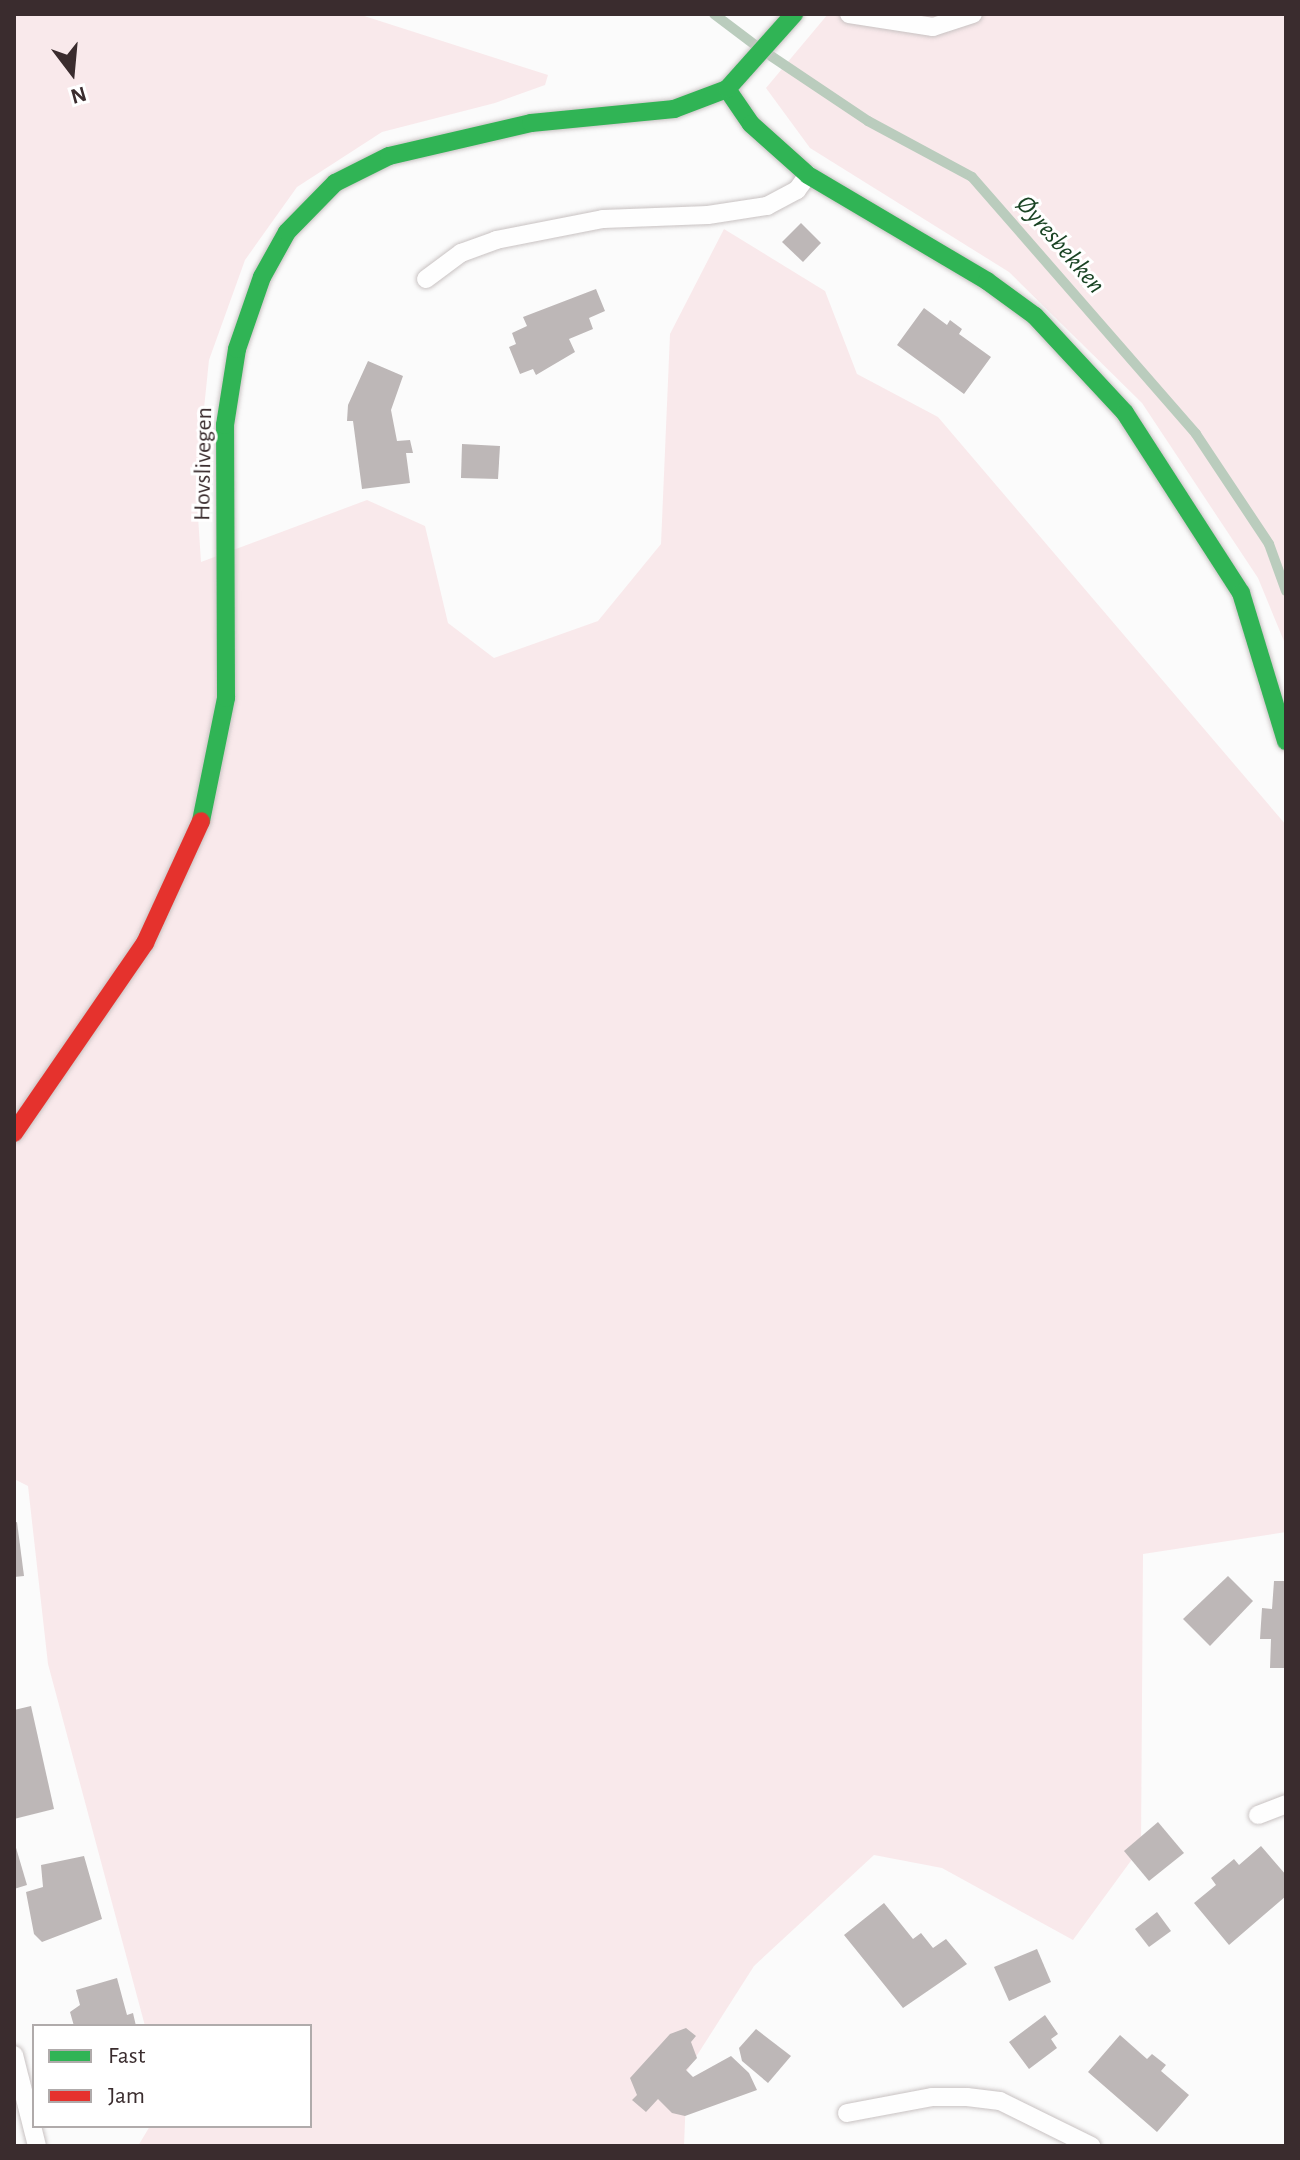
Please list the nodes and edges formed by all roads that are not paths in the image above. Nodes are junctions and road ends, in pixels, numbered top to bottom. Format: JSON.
{"nodes":[{"id":1,"x":794,"y":14,"type":"edge"},
{"id":2,"x":849,"y":14,"type":"edge"},
{"id":3,"x":973,"y":14,"type":"edge"},
{"id":4,"x":727,"y":89,"type":"junction"},
{"id":5,"x":808,"y":175,"type":"junction"},
{"id":6,"x":426,"y":279,"type":"dead end"},
{"id":7,"x":1286,"y":741,"type":"edge"},
{"id":8,"x":14,"y":1133,"type":"edge"},
{"id":9,"x":1286,"y":1804,"type":"edge"},
{"id":10,"x":1258,"y":1815,"type":"dead end"},
{"id":11,"x":14,"y":2055,"type":"edge"},
{"id":12,"x":847,"y":2113,"type":"dead end"},
{"id":13,"x":32,"y":2126,"type":"edge"},
{"id":14,"x":1091,"y":2146,"type":"edge"}],
"edges":[{"from":1,"to":4,"type":"street","name":"Hovslivegen"},
{"from":2,"to":3,"type":"lane"},
{"from":4,"to":5,"type":"street"},
{"from":4,"to":8,"type":"street","name":"Hovslivegen"},
{"from":5,"to":6,"type":"lane"},
{"from":5,"to":7,"type":"street"},
{"from":9,"to":10,"type":"lane"},
{"from":11,"to":13,"type":"lane"},
{"from":12,"to":14,"type":"lane"}]}
